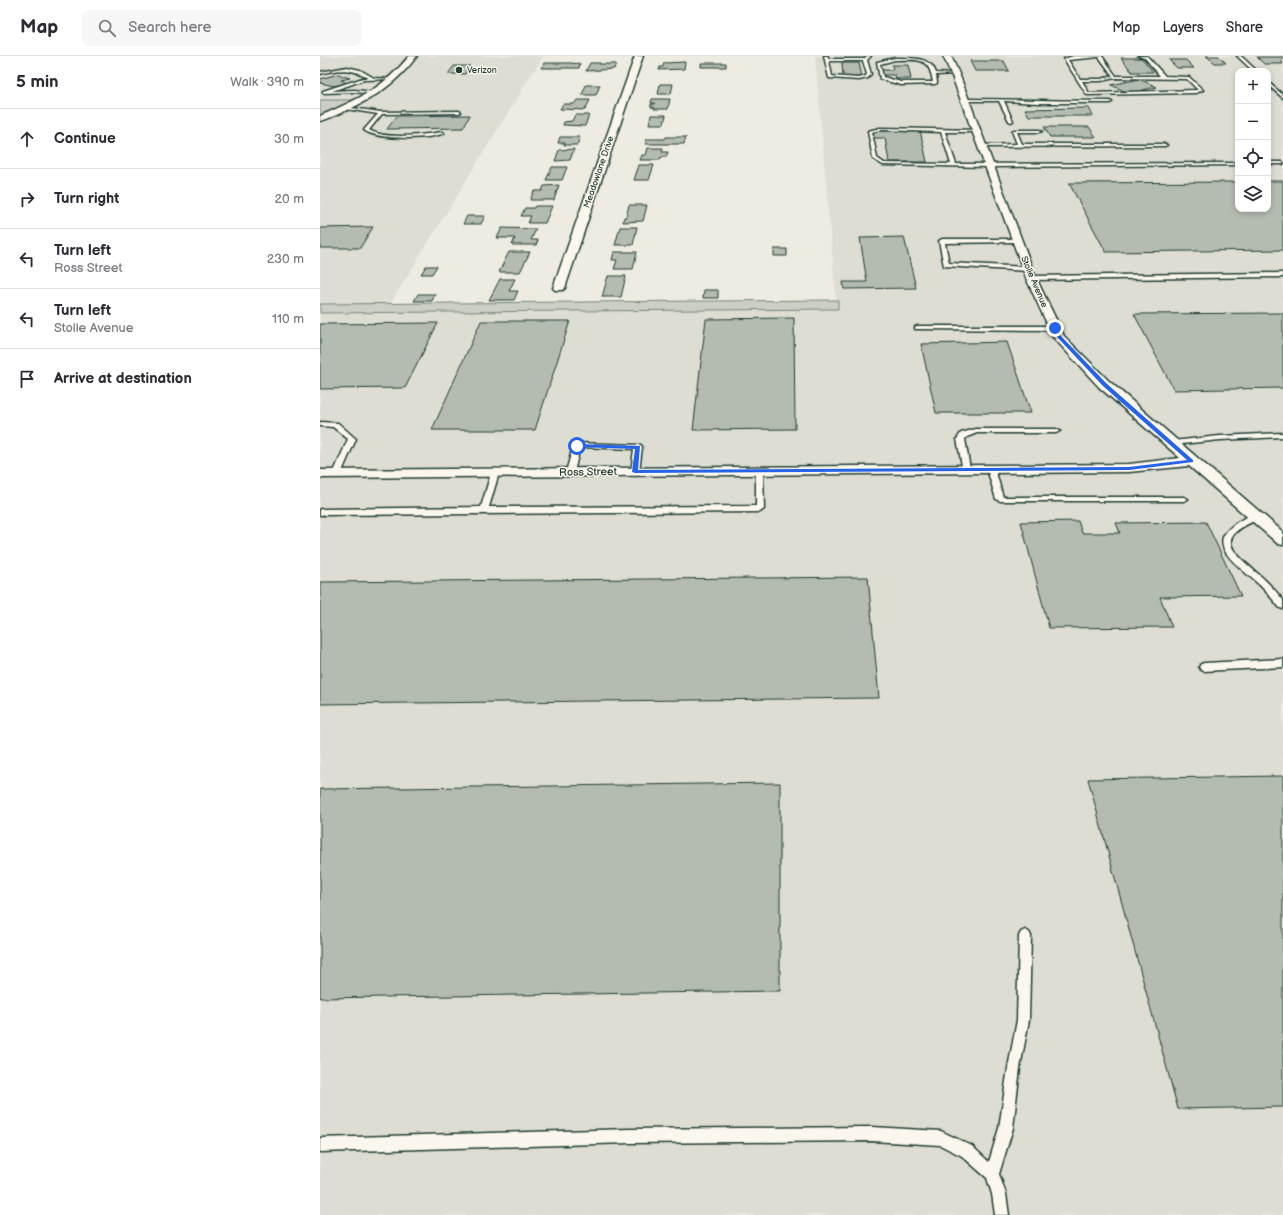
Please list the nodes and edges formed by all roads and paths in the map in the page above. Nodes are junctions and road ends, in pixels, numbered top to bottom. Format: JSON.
{"nodes":[{"id":1,"x":413,"y":56,"type":"edge"},
{"id":2,"x":639,"y":56,"type":"edge"},
{"id":3,"x":869,"y":56,"type":"edge"},
{"id":4,"x":947,"y":56,"type":"edge"},
{"id":5,"x":1100,"y":56,"type":"edge"},
{"id":6,"x":1140,"y":56,"type":"edge"},
{"id":7,"x":1239,"y":56,"type":"edge"},
{"id":8,"x":827,"y":58,"type":"edge"},
{"id":9,"x":865,"y":60,"type":"junction"},
{"id":10,"x":1252,"y":68,"type":"edge"},
{"id":11,"x":320,"y":73,"type":"edge"},
{"id":12,"x":934,"y":74,"type":"junction"},
{"id":13,"x":955,"y":74,"type":"junction"},
{"id":14,"x":1115,"y":77,"type":"junction"},
{"id":15,"x":1164,"y":77,"type":"junction"},
{"id":16,"x":372,"y":78,"type":"junction"},
{"id":17,"x":393,"y":79,"type":"junction"},
{"id":18,"x":1079,"y":80,"type":"junction"},
{"id":19,"x":1271,"y":85,"type":"edge"},
{"id":20,"x":322,"y":91,"type":"edge"},
{"id":21,"x":1281,"y":92,"type":"edge"},
{"id":22,"x":373,"y":93,"type":"junction"},
{"id":23,"x":1283,"y":97,"type":"edge"},
{"id":24,"x":965,"y":100,"type":"junction"},
{"id":25,"x":1001,"y":100,"type":"junction"},
{"id":26,"x":1110,"y":102,"type":"dead end"},
{"id":27,"x":346,"y":108,"type":"junction"},
{"id":28,"x":459,"y":112,"type":"dead end"},
{"id":29,"x":381,"y":113,"type":"junction"},
{"id":30,"x":320,"y":118,"type":"edge"},
{"id":31,"x":1011,"y":121,"type":"dead end"},
{"id":32,"x":943,"y":131,"type":"junction"},
{"id":33,"x":977,"y":131,"type":"junction"},
{"id":34,"x":1040,"y":131,"type":"dead end"},
{"id":35,"x":442,"y":133,"type":"dead end"},
{"id":36,"x":1165,"y":145,"type":"dead end"},
{"id":37,"x":982,"y":146,"type":"junction"},
{"id":38,"x":1020,"y":146,"type":"junction"},
{"id":39,"x":1271,"y":163,"type":"edge"},
{"id":40,"x":1283,"y":163,"type":"edge"},
{"id":41,"x":1235,"y":164,"type":"edge"},
{"id":42,"x":954,"y":165,"type":"junction"},
{"id":43,"x":989,"y":166,"type":"junction"},
{"id":44,"x":1017,"y":240,"type":"junction"},
{"id":45,"x":1029,"y":274,"type":"junction"},
{"id":46,"x":1283,"y":275,"type":"edge"},
{"id":47,"x":559,"y":288,"type":"dead end"},
{"id":48,"x":917,"y":328,"type":"dead end"},
{"id":49,"x":1055,"y":328,"type":"junction"},
{"id":50,"x":320,"y":424,"type":"edge"},
{"id":51,"x":1056,"y":431,"type":"dead end"},
{"id":52,"x":1283,"y":435,"type":"edge"},
{"id":53,"x":1172,"y":443,"type":"junction"},
{"id":54,"x":1191,"y":461,"type":"junction"},
{"id":55,"x":966,"y":469,"type":"junction"},
{"id":56,"x":991,"y":469,"type":"junction"},
{"id":57,"x":759,"y":471,"type":"junction"},
{"id":58,"x":570,"y":472,"type":"junction"},
{"id":59,"x":635,"y":472,"type":"junction"},
{"id":60,"x":495,"y":473,"type":"junction"},
{"id":61,"x":320,"y":474,"type":"edge"},
{"id":62,"x":337,"y":474,"type":"junction"},
{"id":63,"x":1184,"y":498,"type":"dead end"},
{"id":64,"x":484,"y":510,"type":"junction"},
{"id":65,"x":320,"y":512,"type":"edge"},
{"id":66,"x":1256,"y":517,"type":"junction"},
{"id":67,"x":1283,"y":540,"type":"edge"},
{"id":68,"x":1283,"y":606,"type":"edge"},
{"id":69,"x":1283,"y":663,"type":"edge"},
{"id":70,"x":1204,"y":667,"type":"dead end"},
{"id":71,"x":1025,"y":936,"type":"dead end"},
{"id":72,"x":320,"y":1145,"type":"edge"},
{"id":73,"x":992,"y":1174,"type":"junction"},
{"id":74,"x":1002,"y":1215,"type":"edge"}],
"edges":[{"from":1,"to":17,"type":"street"},
{"from":2,"to":47,"type":"street","name":"Meadowlane Drive"},
{"from":3,"to":9,"type":"lane"},
{"from":4,"to":13,"type":"street","name":"Stolle Avenue"},
{"from":5,"to":14,"type":"lane"},
{"from":5,"to":18,"type":"lane"},
{"from":6,"to":15,"type":"lane"},
{"from":7,"to":10,"type":"lane"},
{"from":8,"to":9,"type":"lane"},
{"from":8,"to":9,"type":"lane"},
{"from":11,"to":16,"type":"lane"},
{"from":12,"to":12,"type":"lane"},
{"from":12,"to":13,"type":"lane"},
{"from":13,"to":24,"type":"street","name":"Stolle Avenue"},
{"from":14,"to":15,"type":"lane"},
{"from":14,"to":18,"type":"lane"},
{"from":15,"to":18,"type":"lane"},
{"from":16,"to":17,"type":"lane"},
{"from":16,"to":20,"type":"lane"},
{"from":17,"to":22,"type":"street"},
{"from":19,"to":21,"type":"lane"},
{"from":20,"to":22,"type":"lane"},
{"from":21,"to":23,"type":"lane"},
{"from":22,"to":27,"type":"street"},
{"from":24,"to":25,"type":"lane"},
{"from":24,"to":33,"type":"street","name":"Stolle Avenue"},
{"from":25,"to":26,"type":"lane"},
{"from":25,"to":31,"type":"lane"},
{"from":27,"to":29,"type":"lane"},
{"from":27,"to":30,"type":"street"},
{"from":28,"to":29,"type":"lane"},
{"from":29,"to":35,"type":"lane"},
{"from":32,"to":33,"type":"lane"},
{"from":32,"to":42,"type":"lane"},
{"from":32,"to":42,"type":"lane"},
{"from":33,"to":37,"type":"street","name":"Stolle Avenue"},
{"from":34,"to":38,"type":"lane"},
{"from":36,"to":38,"type":"lane"},
{"from":37,"to":38,"type":"lane"},
{"from":37,"to":43,"type":"street","name":"Stolle Avenue"},
{"from":39,"to":40,"type":"lane"},
{"from":41,"to":43,"type":"lane"},
{"from":42,"to":43,"type":"lane"},
{"from":43,"to":44,"type":"street","name":"Stolle Avenue"},
{"from":44,"to":45,"type":"street","name":"Stolle Avenue"},
{"from":44,"to":45,"type":"lane"},
{"from":45,"to":46,"type":"lane"},
{"from":45,"to":49,"type":"street","name":"Stolle Avenue"},
{"from":48,"to":49,"type":"lane"},
{"from":49,"to":53,"type":"street","name":"Stolle Avenue"},
{"from":50,"to":62,"type":"lane"},
{"from":51,"to":55,"type":"lane"},
{"from":52,"to":53,"type":"lane"},
{"from":53,"to":54,"type":"street","name":"Stolle Avenue"},
{"from":54,"to":56,"type":"street","name":"Ross Street"},
{"from":54,"to":66,"type":"street","name":"Stolle Avenue"},
{"from":55,"to":56,"type":"street","name":"Ross Street"},
{"from":55,"to":57,"type":"street","name":"Ross Street"},
{"from":56,"to":63,"type":"lane"},
{"from":57,"to":59,"type":"street","name":"Ross Street"},
{"from":57,"to":64,"type":"lane"},
{"from":58,"to":59,"type":"street","name":"Ross Street"},
{"from":58,"to":59,"type":"lane"},
{"from":58,"to":60,"type":"street","name":"Ross Street"},
{"from":60,"to":62,"type":"street","name":"Ross Street"},
{"from":60,"to":64,"type":"lane"},
{"from":61,"to":62,"type":"street","name":"Ross Street"},
{"from":64,"to":65,"type":"lane"},
{"from":66,"to":67,"type":"street","name":"Stolle Avenue"},
{"from":66,"to":68,"type":"lane"},
{"from":69,"to":70,"type":"lane"},
{"from":71,"to":73,"type":"lane"},
{"from":72,"to":73,"type":"lane"},
{"from":73,"to":74,"type":"lane"}]}
